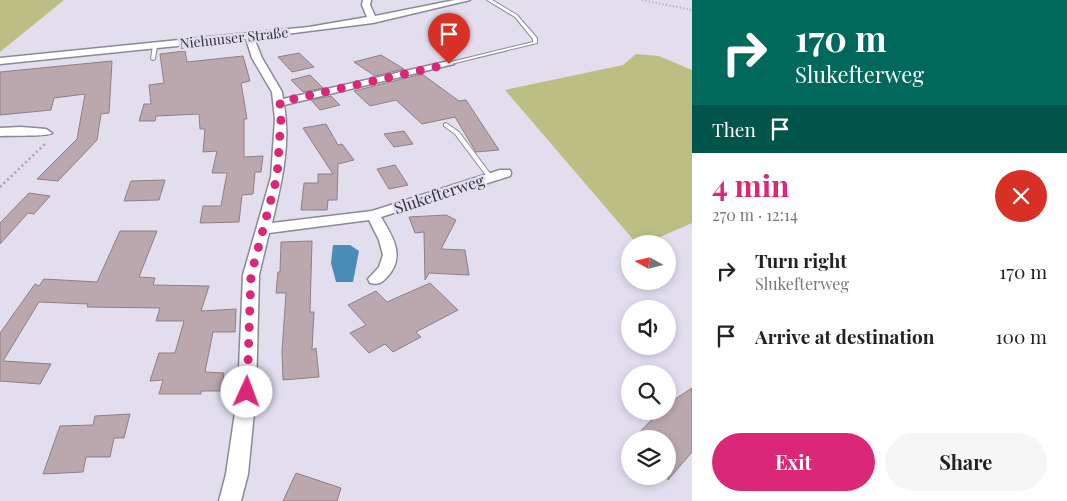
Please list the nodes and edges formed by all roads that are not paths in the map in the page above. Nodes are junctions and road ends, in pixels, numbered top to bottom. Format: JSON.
{"nodes":[{"id":1,"x":367,"y":0,"type":"edge"},
{"id":2,"x":466,"y":0,"type":"edge"},
{"id":3,"x":489,"y":0,"type":"edge"},
{"id":4,"x":373,"y":20,"type":"junction"},
{"id":5,"x":249,"y":36,"type":"junction"},
{"id":6,"x":155,"y":46,"type":"junction"},
{"id":7,"x":153,"y":59,"type":"dead end"},
{"id":8,"x":0,"y":61,"type":"edge"},
{"id":9,"x":449,"y":64,"type":"joint"},
{"id":10,"x":280,"y":102,"type":"junction"},
{"id":11,"x":446,"y":125,"type":"dead end"},
{"id":12,"x":0,"y":132,"type":"edge"},
{"id":13,"x":46,"y":133,"type":"road end"},
{"id":14,"x":505,"y":173,"type":"dead end"},
{"id":15,"x":490,"y":177,"type":"junction"},
{"id":16,"x":372,"y":215,"type":"junction"},
{"id":17,"x":263,"y":229,"type":"junction"},
{"id":18,"x":376,"y":279,"type":"dead end"},
{"id":19,"x":230,"y":501,"type":"edge"}],
"edges":[{"from":1,"to":4,"type":"street"},
{"from":2,"to":4,"type":"street","name":"Niehuuser Straße"},
{"from":3,"to":9,"type":"lane"},
{"from":4,"to":5,"type":"street","name":"Niehuuser Straße"},
{"from":5,"to":6,"type":"street","name":"Niehuuser Straße"},
{"from":5,"to":10,"type":"street"},
{"from":6,"to":7,"type":"lane"},
{"from":6,"to":8,"type":"street","name":"Niehuuser Straße"},
{"from":9,"to":10,"type":"street"},
{"from":10,"to":17,"type":"street"},
{"from":11,"to":15,"type":"lane"},
{"from":12,"to":13,"type":"street"},
{"from":14,"to":15,"type":"street","name":"Slukefterweg"},
{"from":15,"to":16,"type":"street","name":"Slukefterweg"},
{"from":16,"to":17,"type":"street","name":"Slukefterweg"},
{"from":16,"to":18,"type":"street","name":"Slukefterweg"},
{"from":17,"to":19,"type":"street"}]}
